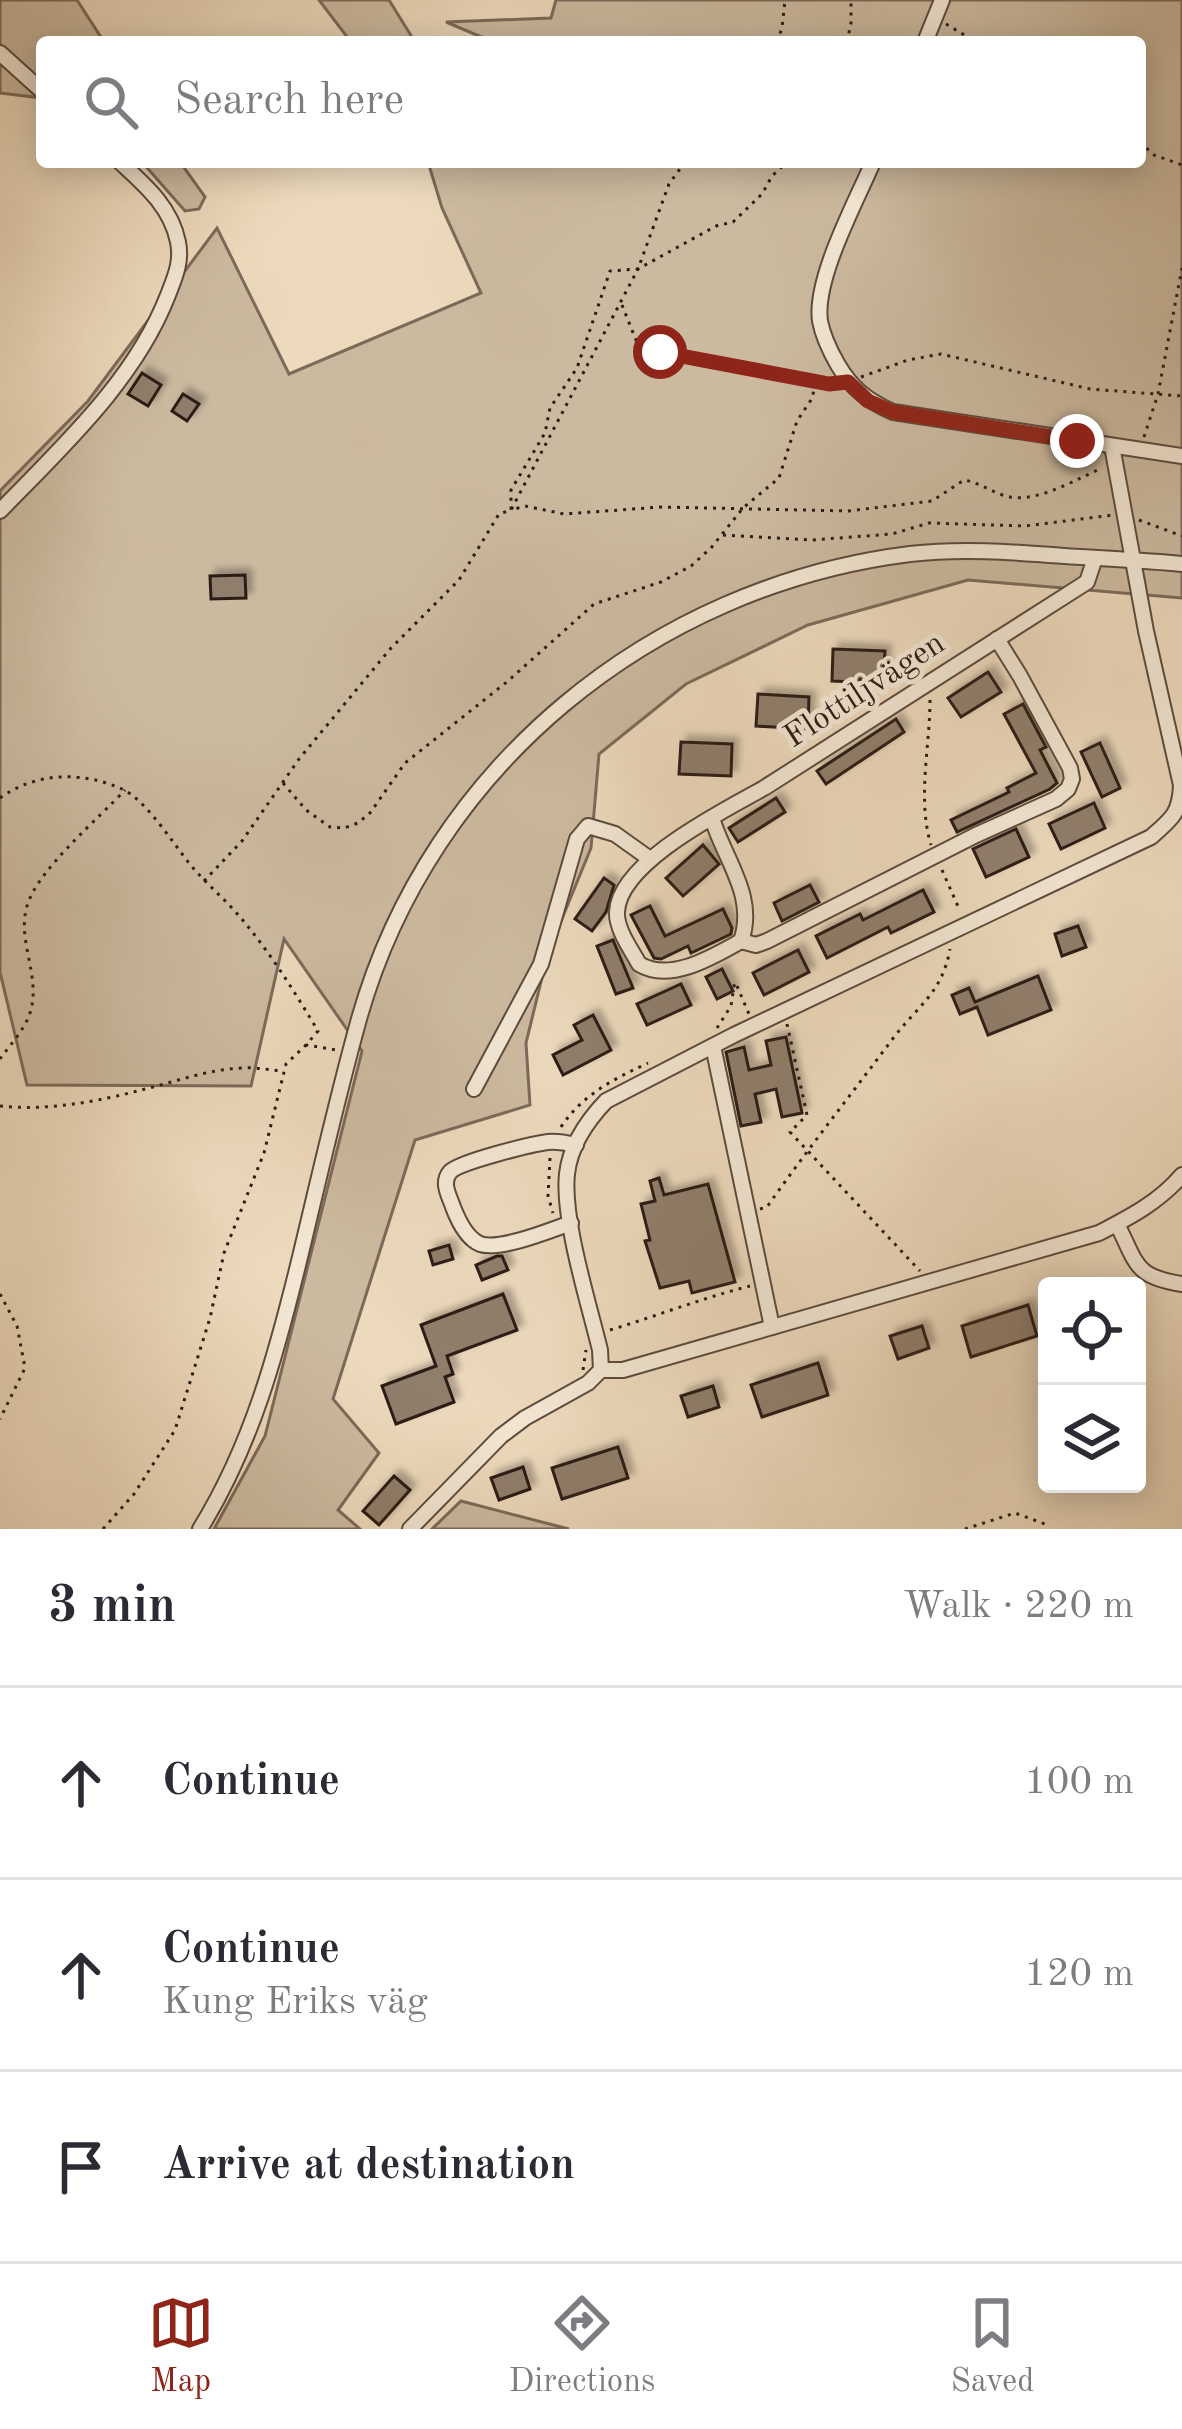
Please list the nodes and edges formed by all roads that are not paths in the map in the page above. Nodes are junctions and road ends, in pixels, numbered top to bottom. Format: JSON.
{"nodes":[{"id":1,"x":942,"y":0,"type":"edge"},
{"id":2,"x":927,"y":36,"type":"edge"},
{"id":3,"x":0,"y":52,"type":"edge"},
{"id":4,"x":36,"y":85,"type":"edge"},
{"id":5,"x":127,"y":168,"type":"edge"},
{"id":6,"x":870,"y":168,"type":"edge"},
{"id":7,"x":1112,"y":446,"type":"junction"},
{"id":8,"x":1182,"y":456,"type":"edge"},
{"id":9,"x":0,"y":511,"type":"edge"},
{"id":10,"x":1095,"y":558,"type":"junction"},
{"id":11,"x":1133,"y":559,"type":"junction"},
{"id":12,"x":1182,"y":564,"type":"edge"},
{"id":13,"x":997,"y":639,"type":"junction"},
{"id":14,"x":1181,"y":806,"type":"edge"},
{"id":15,"x":712,"y":818,"type":"junction"},
{"id":16,"x":650,"y":859,"type":"junction"},
{"id":17,"x":741,"y":941,"type":"junction"},
{"id":18,"x":713,"y":1046,"type":"junction"},
{"id":19,"x":474,"y":1089,"type":"dead end"},
{"id":20,"x":576,"y":1144,"type":"junction"},
{"id":21,"x":1182,"y":1175,"type":"edge"},
{"id":22,"x":571,"y":1223,"type":"junction"},
{"id":23,"x":1117,"y":1224,"type":"junction"},
{"id":24,"x":1182,"y":1284,"type":"edge"},
{"id":25,"x":772,"y":1327,"type":"junction"},
{"id":26,"x":601,"y":1370,"type":"junction"},
{"id":27,"x":200,"y":1529,"type":"edge"},
{"id":28,"x":410,"y":1529,"type":"edge"}],
"edges":[{"from":1,"to":2,"type":"street"},
{"from":3,"to":4,"type":"street"},
{"from":5,"to":9,"type":"street"},
{"from":6,"to":7,"type":"street"},
{"from":7,"to":8,"type":"street"},
{"from":7,"to":11,"type":"street"},
{"from":10,"to":11,"type":"street"},
{"from":10,"to":13,"type":"street","name":"Flottiljvägen"},
{"from":10,"to":27,"type":"street"},
{"from":11,"to":12,"type":"street"},
{"from":11,"to":14,"type":"street"},
{"from":13,"to":15,"type":"street","name":"Flottiljvägen"},
{"from":13,"to":17,"type":"street"},
{"from":14,"to":18,"type":"street"},
{"from":15,"to":16,"type":"street","name":"Flottiljvägen"},
{"from":15,"to":17,"type":"street"},
{"from":16,"to":17,"type":"street"},
{"from":16,"to":19,"type":"street"},
{"from":18,"to":20,"type":"street"},
{"from":18,"to":25,"type":"street"},
{"from":20,"to":22,"type":"street"},
{"from":20,"to":22,"type":"street"},
{"from":21,"to":23,"type":"street"},
{"from":22,"to":26,"type":"street"},
{"from":23,"to":24,"type":"street"},
{"from":23,"to":25,"type":"street"},
{"from":25,"to":26,"type":"street"},
{"from":26,"to":28,"type":"street"}]}
